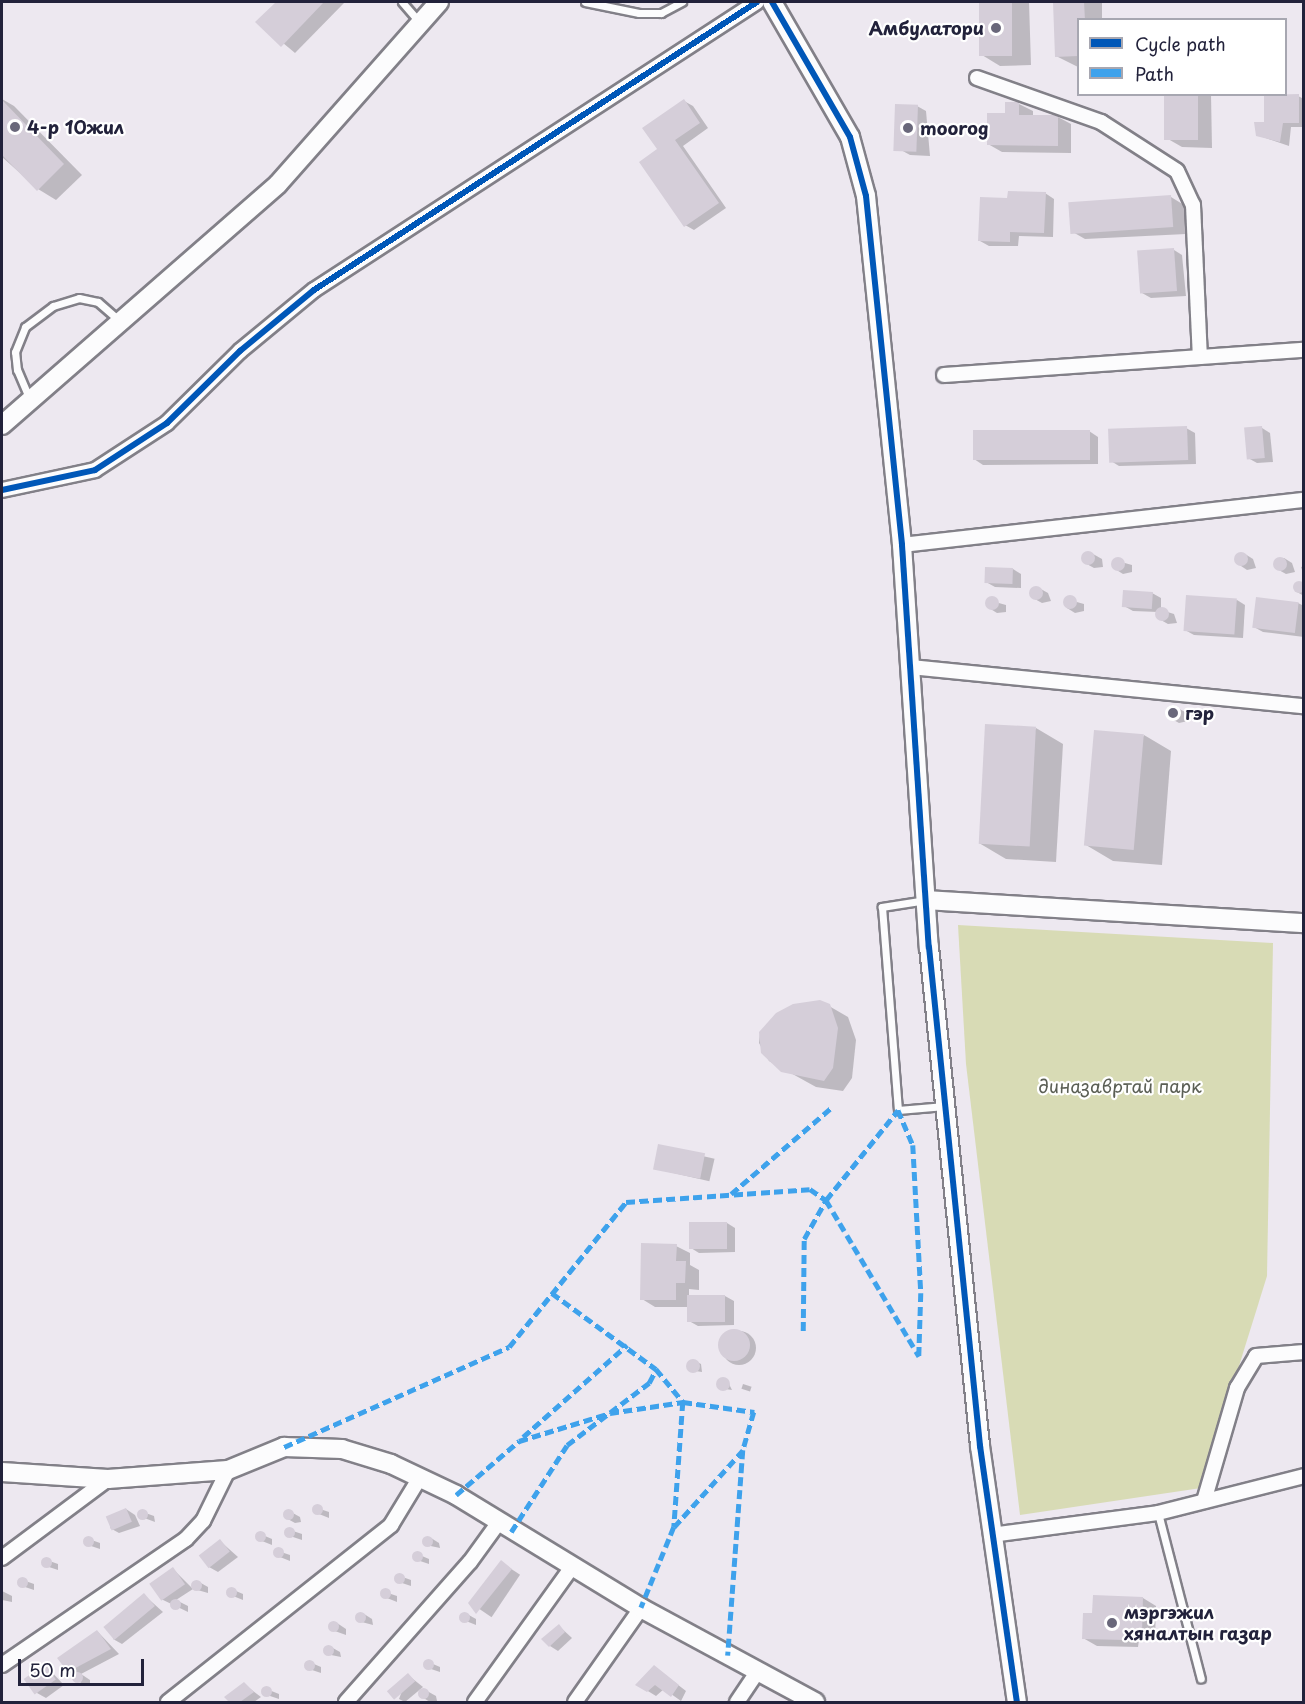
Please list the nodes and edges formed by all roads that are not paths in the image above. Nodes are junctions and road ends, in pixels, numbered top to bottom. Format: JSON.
{"nodes":[{"id":1,"x":402,"y":2,"type":"edge"},
{"id":2,"x":439,"y":2,"type":"edge"},
{"id":3,"x":585,"y":2,"type":"edge"},
{"id":4,"x":682,"y":2,"type":"edge"},
{"id":5,"x":757,"y":2,"type":"edge"},
{"id":6,"x":772,"y":2,"type":"edge"},
{"id":7,"x":421,"y":25,"type":"junction"},
{"id":8,"x":977,"y":78,"type":"dead end"},
{"id":9,"x":121,"y":322,"type":"junction"},
{"id":10,"x":1304,"y":350,"type":"edge"},
{"id":11,"x":1200,"y":357,"type":"junction"},
{"id":12,"x":945,"y":375,"type":"dead end"},
{"id":13,"x":30,"y":400,"type":"junction"},
{"id":14,"x":2,"y":425,"type":"edge"},
{"id":15,"x":2,"y":490,"type":"edge"},
{"id":16,"x":1304,"y":500,"type":"edge"},
{"id":17,"x":902,"y":545,"type":"junction"},
{"id":18,"x":910,"y":668,"type":"junction"},
{"id":19,"x":1304,"y":706,"type":"edge"},
{"id":20,"x":926,"y":900,"type":"junction"},
{"id":21,"x":1304,"y":923,"type":"edge"},
{"id":22,"x":945,"y":1106,"type":"junction"},
{"id":23,"x":1304,"y":1352,"type":"edge"},
{"id":24,"x":228,"y":1470,"type":"junction"},
{"id":25,"x":2,"y":1472,"type":"edge"},
{"id":26,"x":1304,"y":1476,"type":"edge"},
{"id":27,"x":108,"y":1479,"type":"junction"},
{"id":28,"x":419,"y":1479,"type":"junction"},
{"id":29,"x":1204,"y":1501,"type":"junction"},
{"id":30,"x":1158,"y":1513,"type":"junction"},
{"id":31,"x":499,"y":1522,"type":"junction"},
{"id":32,"x":991,"y":1534,"type":"junction"},
{"id":33,"x":2,"y":1558,"type":"edge"},
{"id":34,"x":572,"y":1567,"type":"junction"},
{"id":35,"x":641,"y":1608,"type":"junction"},
{"id":36,"x":2,"y":1665,"type":"edge"},
{"id":37,"x":758,"y":1671,"type":"junction"},
{"id":38,"x":1201,"y":1679,"type":"dead end"},
{"id":39,"x":168,"y":1702,"type":"edge"},
{"id":40,"x":346,"y":1702,"type":"edge"},
{"id":41,"x":474,"y":1702,"type":"edge"},
{"id":42,"x":575,"y":1702,"type":"edge"},
{"id":43,"x":737,"y":1702,"type":"edge"},
{"id":44,"x":815,"y":1702,"type":"edge"},
{"id":45,"x":1017,"y":1702,"type":"edge"}],
"edges":[{"from":1,"to":7,"type":"lane"},
{"from":2,"to":7,"type":"street"},
{"from":3,"to":4,"type":"lane"},
{"from":5,"to":15,"type":"street"},
{"from":6,"to":17,"type":"street"},
{"from":7,"to":9,"type":"street"},
{"from":8,"to":11,"type":"street"},
{"from":9,"to":13,"type":"street"},
{"from":9,"to":13,"type":"lane"},
{"from":10,"to":11,"type":"street"},
{"from":11,"to":12,"type":"street"},
{"from":13,"to":14,"type":"street"},
{"from":16,"to":17,"type":"street"},
{"from":17,"to":18,"type":"street"},
{"from":18,"to":19,"type":"street"},
{"from":18,"to":20,"type":"street"},
{"from":20,"to":21,"type":"street"},
{"from":20,"to":22,"type":"street"},
{"from":20,"to":22,"type":"lane"},
{"from":22,"to":32,"type":"street"},
{"from":23,"to":29,"type":"street"},
{"from":24,"to":27,"type":"street"},
{"from":24,"to":28,"type":"street"},
{"from":24,"to":36,"type":"street"},
{"from":25,"to":27,"type":"street"},
{"from":26,"to":29,"type":"street"},
{"from":27,"to":33,"type":"street"},
{"from":28,"to":31,"type":"street"},
{"from":28,"to":39,"type":"street"},
{"from":29,"to":30,"type":"street"},
{"from":30,"to":32,"type":"street"},
{"from":30,"to":38,"type":"lane"},
{"from":31,"to":34,"type":"street"},
{"from":31,"to":40,"type":"street"},
{"from":32,"to":45,"type":"street"},
{"from":34,"to":35,"type":"street"},
{"from":34,"to":41,"type":"street"},
{"from":35,"to":37,"type":"street"},
{"from":35,"to":42,"type":"street"},
{"from":37,"to":43,"type":"street"},
{"from":37,"to":44,"type":"street"}]}
